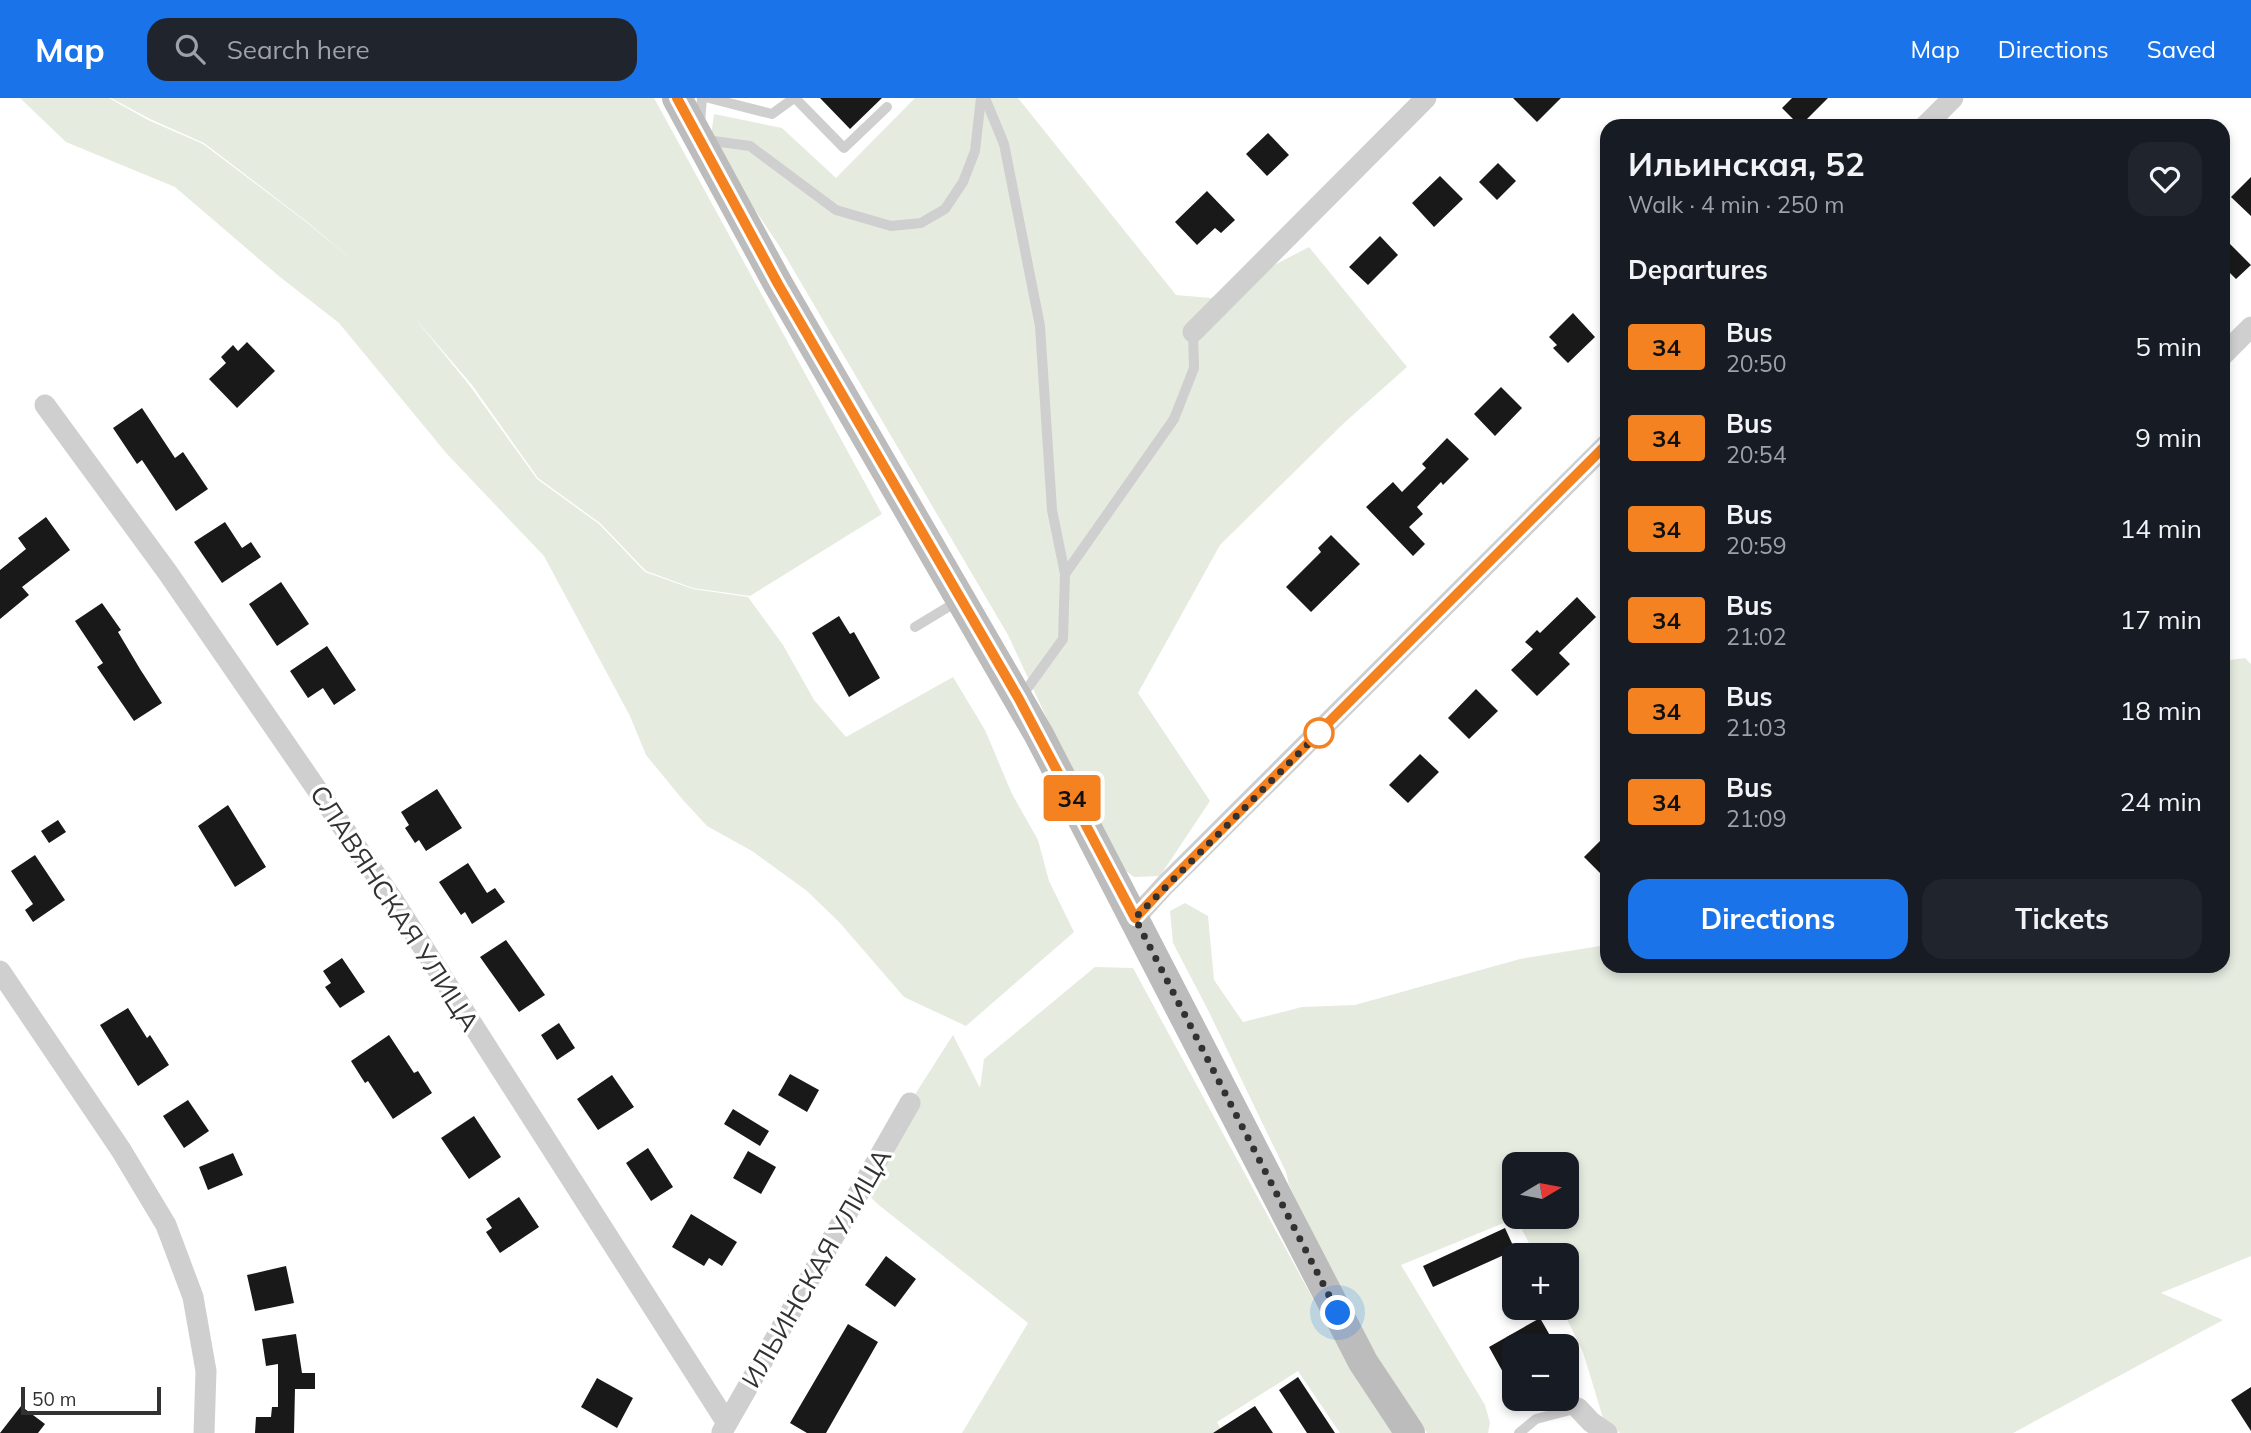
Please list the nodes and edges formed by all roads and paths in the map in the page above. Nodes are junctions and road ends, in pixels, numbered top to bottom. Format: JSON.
{"nodes":[{"id":1,"x":677,"y":98,"type":"edge"},
{"id":2,"x":702,"y":98,"type":"edge"},
{"id":3,"x":709,"y":98,"type":"edge"},
{"id":4,"x":795,"y":98,"type":"edge"},
{"id":5,"x":983,"y":98,"type":"edge"},
{"id":6,"x":1426,"y":98,"type":"edge"},
{"id":7,"x":1953,"y":98,"type":"edge"},
{"id":8,"x":887,"y":107,"type":"dead end"},
{"id":9,"x":1932,"y":119,"type":"edge"},
{"id":10,"x":698,"y":139,"type":"junction"},
{"id":11,"x":2251,"y":327,"type":"edge"},
{"id":12,"x":1193,"y":332,"type":"joint"},
{"id":13,"x":2230,"y":348,"type":"edge"},
{"id":14,"x":45,"y":405,"type":"dead end"},
{"id":15,"x":1600,"y":451,"type":"edge"},
{"id":16,"x":1065,"y":574,"type":"junction"},
{"id":17,"x":961,"y":599,"type":"junction"},
{"id":18,"x":915,"y":628,"type":"dead end"},
{"id":19,"x":1019,"y":699,"type":"junction"},
{"id":20,"x":1135,"y":918,"type":"junction"},
{"id":21,"x":0,"y":971,"type":"edge"},
{"id":22,"x":910,"y":1103,"type":"dead end"},
{"id":23,"x":1579,"y":1409,"type":"edge"},
{"id":24,"x":1567,"y":1411,"type":"edge"},
{"id":25,"x":724,"y":1428,"type":"edge"},
{"id":26,"x":204,"y":1433,"type":"edge"},
{"id":27,"x":1410,"y":1433,"type":"edge"},
{"id":28,"x":1519,"y":1433,"type":"edge"},
{"id":29,"x":1607,"y":1433,"type":"edge"}],
"edges":[{"from":1,"to":10,"type":"street"},
{"from":2,"to":10,"type":"lane"},
{"from":3,"to":4,"type":"lane"},
{"from":4,"to":8,"type":"lane"},
{"from":5,"to":10,"type":"lane"},
{"from":5,"to":16,"type":"lane"},
{"from":6,"to":12,"type":"street"},
{"from":7,"to":9,"type":"street"},
{"from":10,"to":17,"type":"street"},
{"from":11,"to":13,"type":"street"},
{"from":12,"to":16,"type":"lane"},
{"from":14,"to":25,"type":"street","name":"СЛАВЯНСКАЯ УЛИЦА"},
{"from":15,"to":20,"type":"street"},
{"from":16,"to":19,"type":"lane"},
{"from":17,"to":18,"type":"lane"},
{"from":17,"to":19,"type":"street"},
{"from":19,"to":20,"type":"street"},
{"from":20,"to":27,"type":"street"},
{"from":21,"to":26,"type":"street"},
{"from":22,"to":25,"type":"street","name":"ИЛЬИНСКАЯ УЛИЦА"},
{"from":23,"to":29,"type":"street"},
{"from":24,"to":28,"type":"lane"}]}
